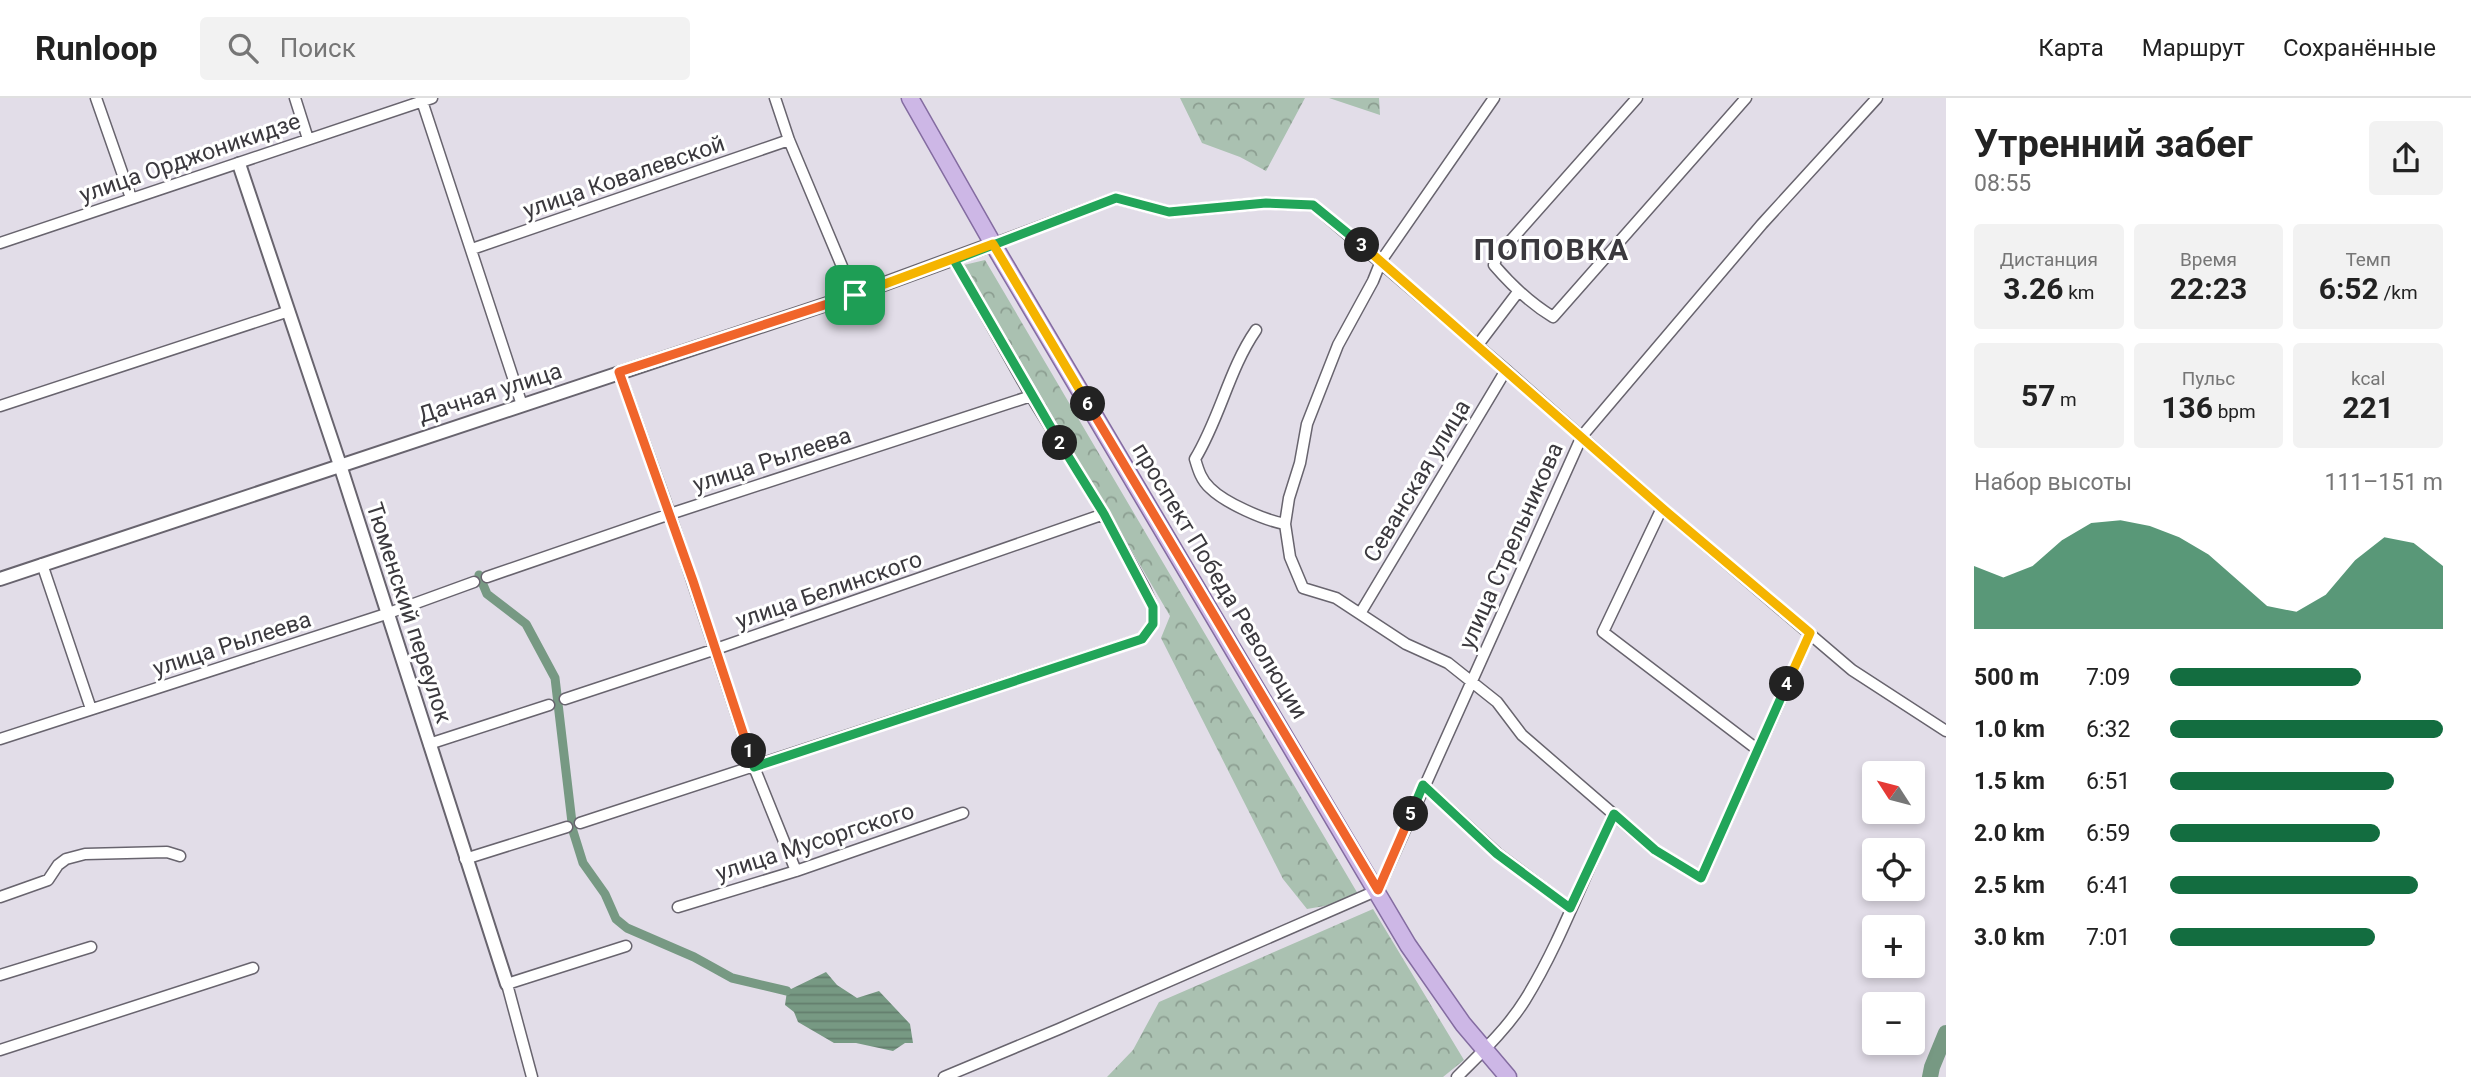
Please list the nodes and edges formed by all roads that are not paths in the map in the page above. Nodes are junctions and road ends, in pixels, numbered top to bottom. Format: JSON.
{"nodes":[{"id":1,"x":96,"y":98,"type":"edge"},
{"id":2,"x":295,"y":98,"type":"edge"},
{"id":3,"x":775,"y":98,"type":"edge"},
{"id":4,"x":910,"y":98,"type":"edge"},
{"id":5,"x":1494,"y":98,"type":"edge"},
{"id":6,"x":1637,"y":98,"type":"edge"},
{"id":7,"x":1746,"y":98,"type":"edge"},
{"id":8,"x":1877,"y":98,"type":"edge"},
{"id":9,"x":427,"y":99,"type":"edge"},
{"id":10,"x":308,"y":139,"type":"junction"},
{"id":11,"x":789,"y":141,"type":"junction"},
{"id":12,"x":239,"y":164,"type":"junction"},
{"id":13,"x":131,"y":198,"type":"junction"},
{"id":14,"x":0,"y":243,"type":"edge"},
{"id":15,"x":993,"y":244,"type":"junction"},
{"id":16,"x":472,"y":249,"type":"junction"},
{"id":17,"x":954,"y":260,"type":"junction"},
{"id":18,"x":1381,"y":261,"type":"junction"},
{"id":19,"x":1518,"y":292,"type":"junction"},
{"id":20,"x":855,"y":295,"type":"junction"},
{"id":21,"x":289,"y":311,"type":"junction"},
{"id":22,"x":1256,"y":330,"type":"dead end"},
{"id":23,"x":1477,"y":346,"type":"junction"},
{"id":24,"x":1506,"y":370,"type":"junction"},
{"id":25,"x":619,"y":372,"type":"junction"},
{"id":26,"x":1031,"y":396,"type":"junction"},
{"id":27,"x":522,"y":405,"type":"junction"},
{"id":28,"x":0,"y":406,"type":"edge"},
{"id":29,"x":1582,"y":436,"type":"junction"},
{"id":30,"x":340,"y":465,"type":"junction"},
{"id":31,"x":1662,"y":508,"type":"junction"},
{"id":32,"x":670,"y":514,"type":"junction"},
{"id":33,"x":1104,"y":514,"type":"junction"},
{"id":34,"x":1285,"y":524,"type":"junction"},
{"id":35,"x":42,"y":564,"type":"junction"},
{"id":36,"x":487,"y":577,"type":"dead end"},
{"id":37,"x":0,"y":579,"type":"edge"},
{"id":38,"x":474,"y":582,"type":"dead end"},
{"id":39,"x":1361,"y":612,"type":"junction"},
{"id":40,"x":386,"y":614,"type":"junction"},
{"id":41,"x":1810,"y":633,"type":"junction"},
{"id":42,"x":716,"y":649,"type":"junction"},
{"id":43,"x":1471,"y":681,"type":"junction"},
{"id":44,"x":565,"y":699,"type":"dead end"},
{"id":45,"x":549,"y":705,"type":"dead end"},
{"id":46,"x":91,"y":709,"type":"junction"},
{"id":47,"x":1946,"y":731,"type":"edge"},
{"id":48,"x":0,"y":739,"type":"edge"},
{"id":49,"x":429,"y":744,"type":"junction"},
{"id":50,"x":1758,"y":750,"type":"junction"},
{"id":51,"x":754,"y":767,"type":"junction"},
{"id":52,"x":1423,"y":785,"type":"junction"},
{"id":53,"x":963,"y":813,"type":"dead end"},
{"id":54,"x":1614,"y":814,"type":"junction"},
{"id":55,"x":580,"y":823,"type":"dead end"},
{"id":56,"x":567,"y":827,"type":"dead end"},
{"id":57,"x":180,"y":856,"type":"dead end"},
{"id":58,"x":465,"y":859,"type":"junction"},
{"id":59,"x":796,"y":871,"type":"junction"},
{"id":60,"x":1378,"y":890,"type":"junction"},
{"id":61,"x":0,"y":897,"type":"edge"},
{"id":62,"x":678,"y":907,"type":"dead end"},
{"id":63,"x":1570,"y":908,"type":"junction"},
{"id":64,"x":626,"y":946,"type":"dead end"},
{"id":65,"x":91,"y":947,"type":"dead end"},
{"id":66,"x":253,"y":968,"type":"dead end"},
{"id":67,"x":0,"y":975,"type":"edge"},
{"id":68,"x":507,"y":984,"type":"junction"},
{"id":69,"x":0,"y":1050,"type":"edge"},
{"id":70,"x":1484,"y":1050,"type":"junction"},
{"id":71,"x":532,"y":1077,"type":"edge"},
{"id":72,"x":944,"y":1077,"type":"edge"},
{"id":73,"x":1457,"y":1077,"type":"edge"},
{"id":74,"x":1508,"y":1077,"type":"edge"}],
"edges":[{"from":1,"to":13,"type":"street"},
{"from":2,"to":10,"type":"street"},
{"from":3,"to":11,"type":"street"},
{"from":4,"to":15,"type":"main road","name":"проспект Победа Революции"},
{"from":5,"to":18,"type":"street"},
{"from":6,"to":19,"type":"street"},
{"from":7,"to":19,"type":"street"},
{"from":8,"to":29,"type":"street","name":"улица Стрельникова"},
{"from":9,"to":10,"type":"street","name":"улица Орджоникидзе"},
{"from":9,"to":16,"type":"street"},
{"from":10,"to":12,"type":"street","name":"улица Орджоникидзе"},
{"from":11,"to":16,"type":"street","name":"улица Ковалевской"},
{"from":11,"to":20,"type":"street"},
{"from":12,"to":13,"type":"street","name":"улица Орджоникидзе"},
{"from":12,"to":21,"type":"street","name":"Тюменский переулок"},
{"from":13,"to":14,"type":"street","name":"улица Орджоникидзе"},
{"from":15,"to":17,"type":"street","name":"Дачная улица"},
{"from":15,"to":18,"type":"street"},
{"from":15,"to":60,"type":"main road","name":"проспект Победа Революции"},
{"from":16,"to":27,"type":"street"},
{"from":17,"to":20,"type":"street","name":"Дачная улица"},
{"from":17,"to":26,"type":"street"},
{"from":18,"to":23,"type":"street"},
{"from":18,"to":34,"type":"street"},
{"from":19,"to":23,"type":"street"},
{"from":20,"to":25,"type":"street","name":"Дачная улица"},
{"from":21,"to":28,"type":"street"},
{"from":21,"to":30,"type":"street","name":"Тюменский переулок"},
{"from":22,"to":34,"type":"street"},
{"from":23,"to":24,"type":"street"},
{"from":24,"to":29,"type":"street"},
{"from":24,"to":39,"type":"street","name":"Севанская улица"},
{"from":25,"to":27,"type":"street","name":"Дачная улица"},
{"from":25,"to":32,"type":"street"},
{"from":26,"to":32,"type":"street","name":"улица Рылеева"},
{"from":26,"to":33,"type":"street"},
{"from":27,"to":30,"type":"street","name":"Дачная улица"},
{"from":29,"to":31,"type":"street"},
{"from":29,"to":43,"type":"street","name":"улица Стрельникова"},
{"from":30,"to":35,"type":"street","name":"Дачная улица"},
{"from":30,"to":40,"type":"street","name":"Тюменский переулок"},
{"from":31,"to":41,"type":"street"},
{"from":31,"to":50,"type":"street"},
{"from":32,"to":36,"type":"street","name":"улица Рылеева"},
{"from":32,"to":42,"type":"street"},
{"from":33,"to":42,"type":"street","name":"улица Белинского"},
{"from":33,"to":51,"type":"street"},
{"from":34,"to":39,"type":"street"},
{"from":35,"to":37,"type":"street","name":"Дачная улица"},
{"from":35,"to":46,"type":"street"},
{"from":38,"to":40,"type":"street","name":"улица Рылеева"},
{"from":39,"to":43,"type":"street"},
{"from":40,"to":46,"type":"street","name":"улица Рылеева"},
{"from":40,"to":49,"type":"street","name":"Тюменский переулок"},
{"from":41,"to":47,"type":"street"},
{"from":41,"to":50,"type":"street"},
{"from":42,"to":44,"type":"street","name":"улица Белинского"},
{"from":42,"to":51,"type":"street"},
{"from":43,"to":52,"type":"street","name":"улица Стрельникова"},
{"from":43,"to":54,"type":"street"},
{"from":45,"to":49,"type":"street"},
{"from":46,"to":48,"type":"street","name":"улица Рылеева"},
{"from":49,"to":58,"type":"street","name":"Тюменский переулок"},
{"from":50,"to":54,"type":"street"},
{"from":51,"to":55,"type":"street"},
{"from":51,"to":59,"type":"street"},
{"from":52,"to":60,"type":"street","name":"улица Стрельникова"},
{"from":52,"to":63,"type":"street"},
{"from":53,"to":59,"type":"street","name":"улица Мусоргского"},
{"from":54,"to":63,"type":"street"},
{"from":56,"to":58,"type":"street"},
{"from":57,"to":61,"type":"street"},
{"from":58,"to":68,"type":"street","name":"Тюменский переулок"},
{"from":59,"to":62,"type":"street","name":"улица Мусоргского"},
{"from":60,"to":70,"type":"main road","name":"проспект Победа Революции"},
{"from":60,"to":72,"type":"street"},
{"from":63,"to":70,"type":"street"},
{"from":64,"to":68,"type":"street"},
{"from":65,"to":67,"type":"street"},
{"from":66,"to":69,"type":"street"},
{"from":68,"to":71,"type":"street","name":"Тюменский переулок"},
{"from":70,"to":73,"type":"street"},
{"from":70,"to":74,"type":"main road","name":"проспект Победа Революции"}]}
